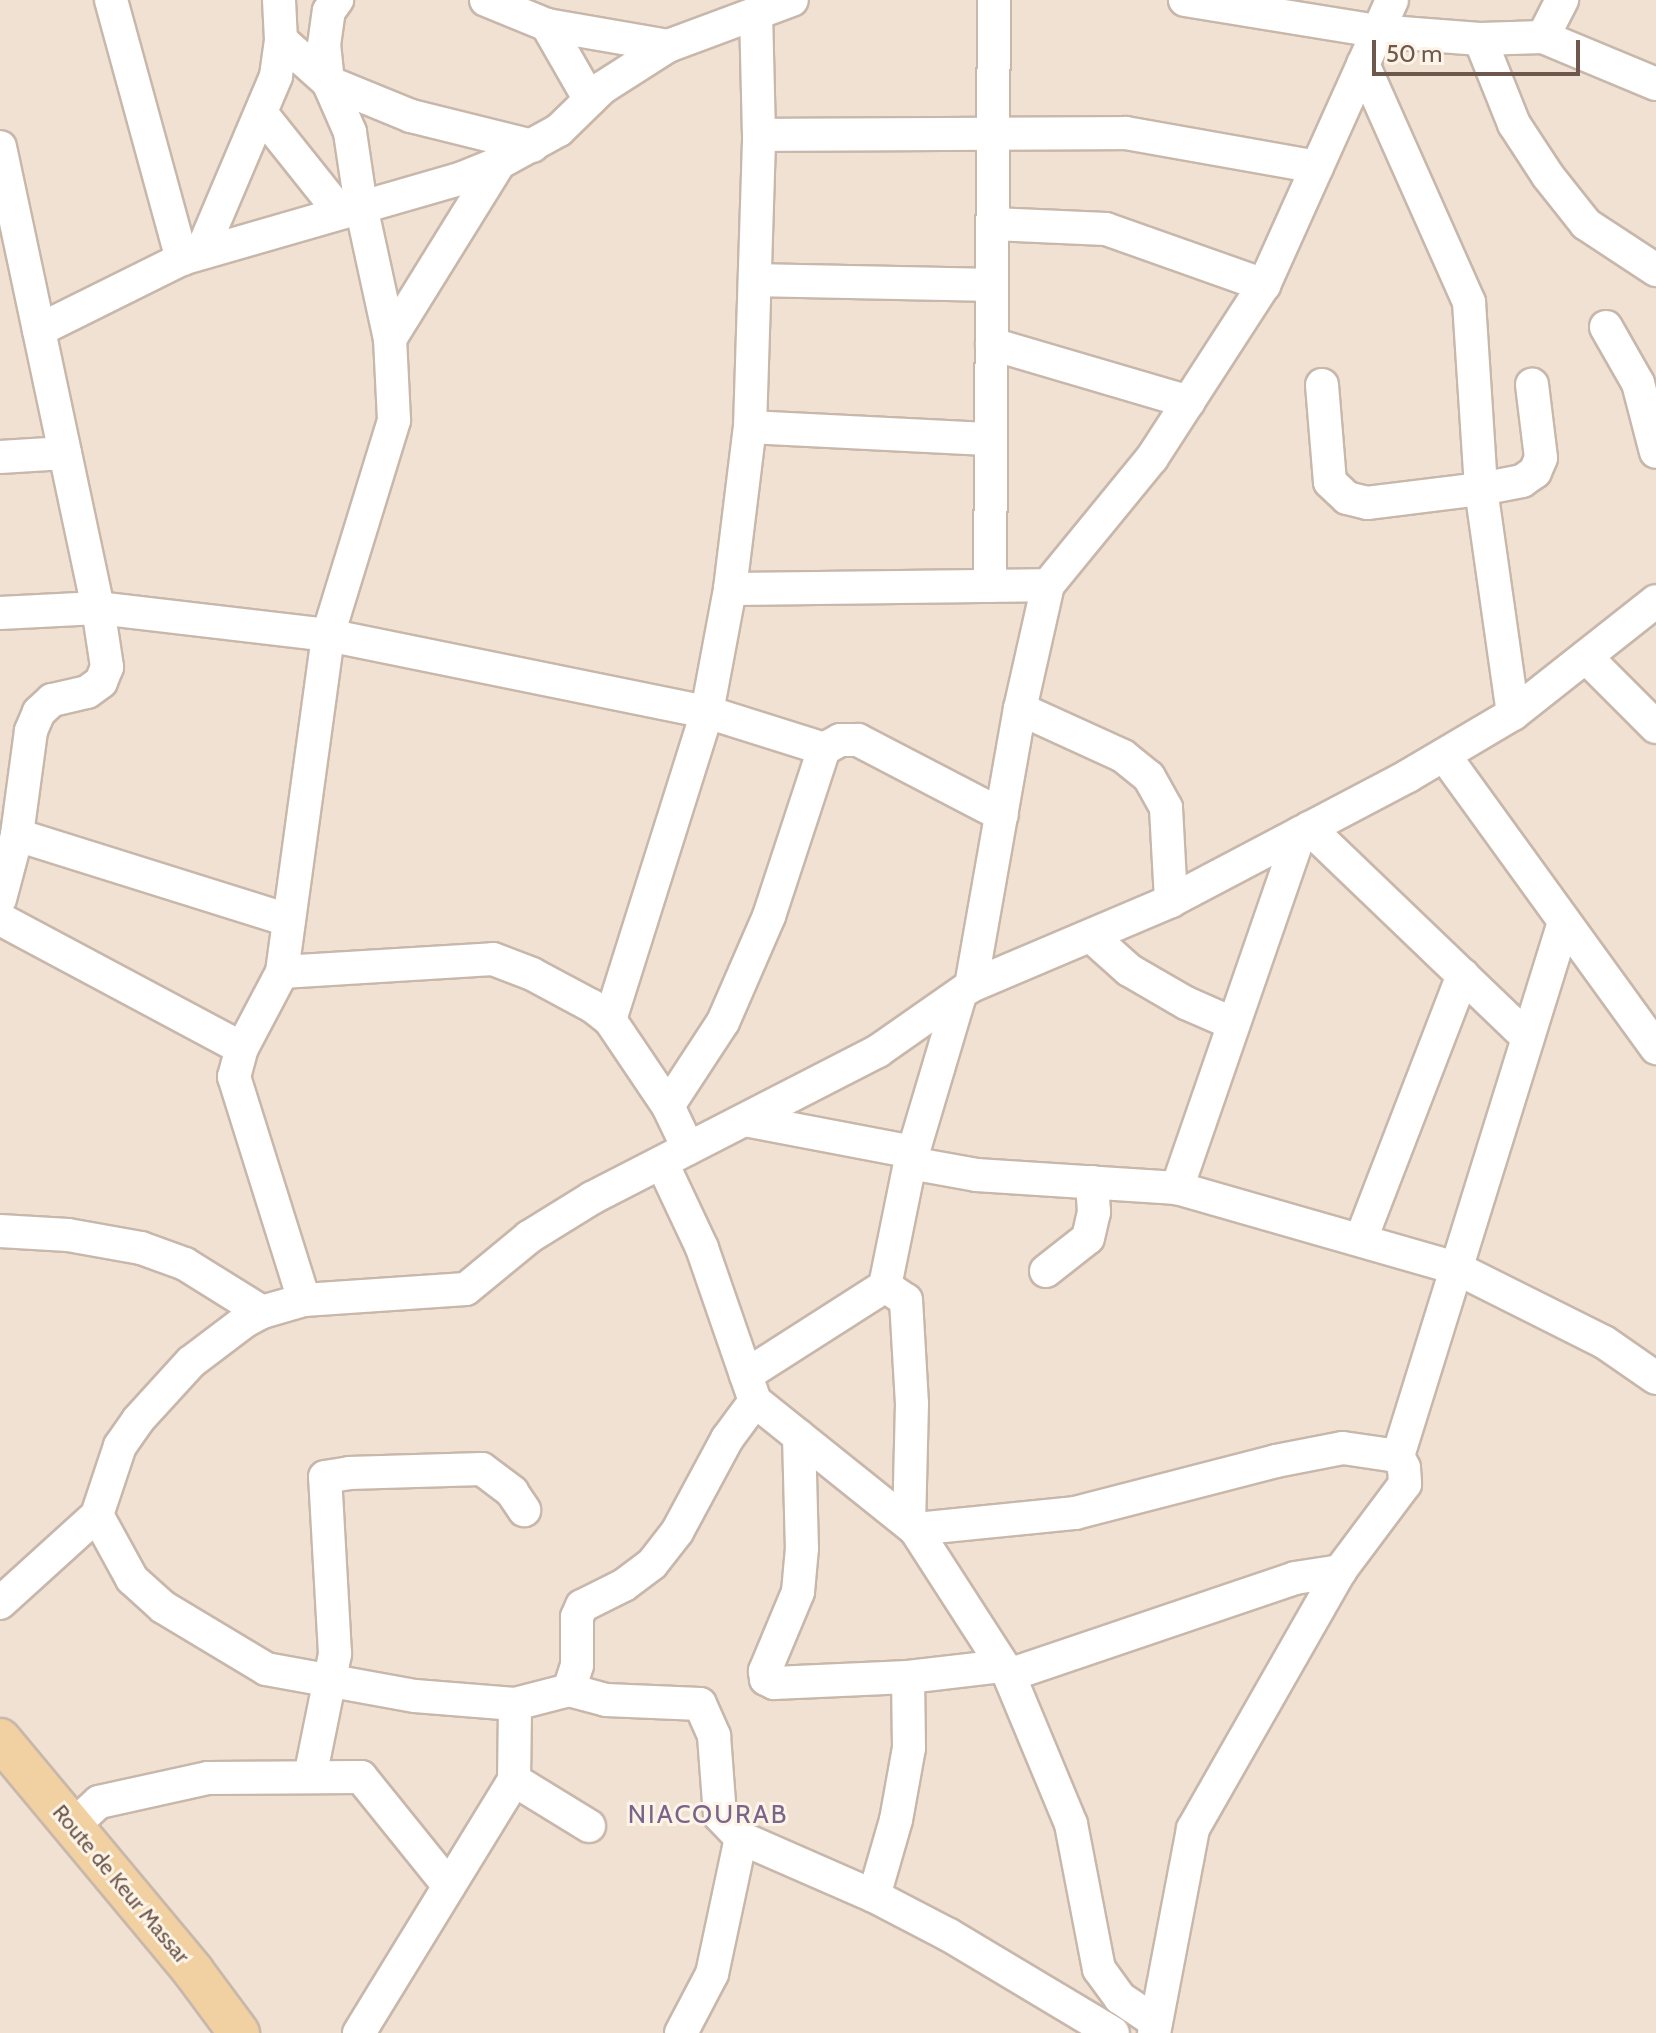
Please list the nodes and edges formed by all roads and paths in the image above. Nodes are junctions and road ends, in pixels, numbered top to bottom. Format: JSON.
{"nodes":[{"id":1,"x":111,"y":0,"type":"edge"},
{"id":2,"x":279,"y":0,"type":"edge"},
{"id":3,"x":337,"y":0,"type":"edge"},
{"id":4,"x":486,"y":0,"type":"edge"},
{"id":5,"x":792,"y":0,"type":"edge"},
{"id":6,"x":994,"y":0,"type":"edge"},
{"id":7,"x":1185,"y":0,"type":"edge"},
{"id":8,"x":1392,"y":0,"type":"edge"},
{"id":9,"x":1562,"y":0,"type":"edge"},
{"id":10,"x":756,"y":13,"type":"junction"},
{"id":11,"x":547,"y":25,"type":"junction"},
{"id":12,"x":1376,"y":31,"type":"junction"},
{"id":13,"x":1543,"y":37,"type":"junction"},
{"id":14,"x":1480,"y":39,"type":"junction"},
{"id":15,"x":281,"y":40,"type":"junction"},
{"id":16,"x":668,"y":46,"type":"junction"},
{"id":17,"x":1363,"y":64,"type":"junction"},
{"id":18,"x":328,"y":82,"type":"junction"},
{"id":19,"x":1656,"y":84,"type":"edge"},
{"id":20,"x":590,"y":100,"type":"junction"},
{"id":21,"x":261,"y":113,"type":"junction"},
{"id":22,"x":992,"y":134,"type":"junction"},
{"id":23,"x":759,"y":135,"type":"junction"},
{"id":24,"x":532,"y":146,"type":"junction"},
{"id":25,"x":0,"y":147,"type":"edge"},
{"id":26,"x":499,"y":163,"type":"junction"},
{"id":27,"x":1317,"y":167,"type":"junction"},
{"id":28,"x":351,"y":209,"type":"junction"},
{"id":29,"x":993,"y":224,"type":"junction"},
{"id":30,"x":192,"y":256,"type":"junction"},
{"id":31,"x":1656,"y":270,"type":"edge"},
{"id":32,"x":755,"y":280,"type":"junction"},
{"id":33,"x":992,"y":285,"type":"junction"},
{"id":34,"x":1264,"y":285,"type":"junction"},
{"id":35,"x":1606,"y":327,"type":"dead end"},
{"id":36,"x":39,"y":330,"type":"junction"},
{"id":37,"x":390,"y":339,"type":"junction"},
{"id":38,"x":992,"y":344,"type":"junction"},
{"id":39,"x":1322,"y":385,"type":"dead end"},
{"id":40,"x":1532,"y":385,"type":"dead end"},
{"id":41,"x":1189,"y":402,"type":"junction"},
{"id":42,"x":750,"y":427,"type":"junction"},
{"id":43,"x":991,"y":439,"type":"junction"},
{"id":44,"x":1656,"y":452,"type":"edge"},
{"id":45,"x":65,"y":453,"type":"junction"},
{"id":46,"x":0,"y":457,"type":"edge"},
{"id":47,"x":1481,"y":489,"type":"junction"},
{"id":48,"x":1048,"y":585,"type":"junction"},
{"id":49,"x":990,"y":586,"type":"junction"},
{"id":50,"x":730,"y":589,"type":"junction"},
{"id":51,"x":1656,"y":601,"type":"edge"},
{"id":52,"x":98,"y":608,"type":"junction"},
{"id":53,"x":0,"y":613,"type":"edge"},
{"id":54,"x":328,"y":635,"type":"junction"},
{"id":55,"x":1586,"y":657,"type":"junction"},
{"id":56,"x":1020,"y":709,"type":"junction"},
{"id":57,"x":707,"y":712,"type":"junction"},
{"id":58,"x":1513,"y":714,"type":"junction"},
{"id":59,"x":1656,"y":727,"type":"edge"},
{"id":60,"x":824,"y":749,"type":"junction"},
{"id":61,"x":1444,"y":755,"type":"junction"},
{"id":62,"x":1002,"y":815,"type":"junction"},
{"id":63,"x":1305,"y":830,"type":"junction"},
{"id":64,"x":17,"y":835,"type":"junction"},
{"id":65,"x":0,"y":899,"type":"edge"},
{"id":66,"x":1171,"y":901,"type":"junction"},
{"id":67,"x":0,"y":919,"type":"edge"},
{"id":68,"x":289,"y":920,"type":"junction"},
{"id":69,"x":1564,"y":922,"type":"junction"},
{"id":70,"x":1091,"y":936,"type":"junction"},
{"id":71,"x":282,"y":972,"type":"junction"},
{"id":72,"x":1463,"y":975,"type":"junction"},
{"id":73,"x":966,"y":990,"type":"junction"},
{"id":74,"x":610,"y":1020,"type":"junction"},
{"id":75,"x":1234,"y":1024,"type":"junction"},
{"id":76,"x":1528,"y":1038,"type":"junction"},
{"id":77,"x":1653,"y":1038,"type":"edge"},
{"id":78,"x":242,"y":1048,"type":"junction"},
{"id":79,"x":668,"y":1106,"type":"junction"},
{"id":80,"x":745,"y":1120,"type":"junction"},
{"id":81,"x":676,"y":1156,"type":"junction"},
{"id":82,"x":912,"y":1158,"type":"junction"},
{"id":83,"x":1092,"y":1182,"type":"junction"},
{"id":84,"x":1177,"y":1188,"type":"junction"},
{"id":85,"x":0,"y":1231,"type":"edge"},
{"id":86,"x":1361,"y":1239,"type":"junction"},
{"id":87,"x":1456,"y":1268,"type":"junction"},
{"id":88,"x":1046,"y":1271,"type":"dead end"},
{"id":89,"x":885,"y":1286,"type":"junction"},
{"id":90,"x":304,"y":1300,"type":"junction"},
{"id":91,"x":262,"y":1312,"type":"junction"},
{"id":92,"x":1656,"y":1378,"type":"edge"},
{"id":93,"x":750,"y":1388,"type":"junction"},
{"id":94,"x":799,"y":1436,"type":"junction"},
{"id":95,"x":1398,"y":1456,"type":"junction"},
{"id":96,"x":524,"y":1510,"type":"dead end"},
{"id":97,"x":97,"y":1515,"type":"junction"},
{"id":98,"x":912,"y":1527,"type":"junction"},
{"id":99,"x":1340,"y":1571,"type":"junction"},
{"id":100,"x":0,"y":1603,"type":"edge"},
{"id":101,"x":1006,"y":1671,"type":"junction"},
{"id":102,"x":908,"y":1677,"type":"junction"},
{"id":103,"x":330,"y":1683,"type":"junction"},
{"id":104,"x":569,"y":1690,"type":"junction"},
{"id":105,"x":515,"y":1704,"type":"junction"},
{"id":106,"x":0,"y":1739,"type":"edge"},
{"id":107,"x":310,"y":1777,"type":"junction"},
{"id":108,"x":514,"y":1780,"type":"junction"},
{"id":109,"x":73,"y":1826,"type":"junction"},
{"id":110,"x":589,"y":1826,"type":"dead end"},
{"id":111,"x":741,"y":1838,"type":"junction"},
{"id":112,"x":449,"y":1886,"type":"junction"},
{"id":113,"x":874,"y":1896,"type":"junction"},
{"id":114,"x":1155,"y":2028,"type":"edge"},
{"id":115,"x":692,"y":2029,"type":"edge"},
{"id":116,"x":239,"y":2033,"type":"edge"},
{"id":117,"x":359,"y":2033,"type":"edge"},
{"id":118,"x":1113,"y":2033,"type":"edge"}],
"edges":[{"from":1,"to":30,"type":"street"},
{"from":2,"to":15,"type":"street"},
{"from":3,"to":18,"type":"street"},
{"from":4,"to":11,"type":"street"},
{"from":5,"to":10,"type":"street"},
{"from":6,"to":22,"type":"street"},
{"from":7,"to":12,"type":"street"},
{"from":8,"to":12,"type":"street"},
{"from":9,"to":13,"type":"street"},
{"from":10,"to":16,"type":"street"},
{"from":10,"to":23,"type":"street"},
{"from":11,"to":16,"type":"street"},
{"from":11,"to":20,"type":"street"},
{"from":12,"to":14,"type":"street"},
{"from":12,"to":17,"type":"street"},
{"from":13,"to":14,"type":"street"},
{"from":13,"to":19,"type":"street"},
{"from":14,"to":31,"type":"street"},
{"from":15,"to":18,"type":"street"},
{"from":15,"to":21,"type":"street"},
{"from":16,"to":20,"type":"street"},
{"from":17,"to":27,"type":"street"},
{"from":17,"to":47,"type":"street"},
{"from":18,"to":24,"type":"street"},
{"from":18,"to":28,"type":"street"},
{"from":20,"to":24,"type":"street"},
{"from":21,"to":28,"type":"street"},
{"from":21,"to":30,"type":"street"},
{"from":22,"to":23,"type":"street"},
{"from":22,"to":27,"type":"street"},
{"from":22,"to":29,"type":"street"},
{"from":23,"to":32,"type":"street"},
{"from":24,"to":26,"type":"street"},
{"from":25,"to":36,"type":"street"},
{"from":26,"to":28,"type":"street"},
{"from":26,"to":37,"type":"street"},
{"from":27,"to":34,"type":"street"},
{"from":28,"to":30,"type":"street"},
{"from":28,"to":37,"type":"street"},
{"from":29,"to":33,"type":"street"},
{"from":29,"to":34,"type":"street"},
{"from":30,"to":36,"type":"street"},
{"from":32,"to":33,"type":"street"},
{"from":32,"to":42,"type":"street"},
{"from":33,"to":38,"type":"street"},
{"from":34,"to":41,"type":"street"},
{"from":35,"to":44,"type":"street"},
{"from":36,"to":45,"type":"street"},
{"from":37,"to":54,"type":"street"},
{"from":38,"to":41,"type":"street"},
{"from":38,"to":43,"type":"street"},
{"from":39,"to":47,"type":"street"},
{"from":40,"to":47,"type":"street"},
{"from":41,"to":48,"type":"street"},
{"from":42,"to":43,"type":"street"},
{"from":42,"to":50,"type":"street"},
{"from":43,"to":49,"type":"street"},
{"from":45,"to":46,"type":"street"},
{"from":45,"to":52,"type":"street"},
{"from":47,"to":58,"type":"street"},
{"from":48,"to":49,"type":"street"},
{"from":48,"to":56,"type":"street"},
{"from":49,"to":50,"type":"street"},
{"from":50,"to":57,"type":"street"},
{"from":51,"to":55,"type":"street"},
{"from":52,"to":53,"type":"street"},
{"from":52,"to":54,"type":"street"},
{"from":52,"to":64,"type":"street"},
{"from":54,"to":57,"type":"street"},
{"from":54,"to":68,"type":"street"},
{"from":55,"to":58,"type":"street"},
{"from":55,"to":59,"type":"street"},
{"from":56,"to":62,"type":"street"},
{"from":56,"to":66,"type":"street"},
{"from":57,"to":60,"type":"street"},
{"from":57,"to":74,"type":"street"},
{"from":58,"to":61,"type":"street"},
{"from":60,"to":62,"type":"street"},
{"from":60,"to":79,"type":"street"},
{"from":61,"to":63,"type":"street"},
{"from":61,"to":69,"type":"street"},
{"from":62,"to":73,"type":"street"},
{"from":63,"to":66,"type":"street"},
{"from":63,"to":72,"type":"street"},
{"from":63,"to":75,"type":"street"},
{"from":64,"to":65,"type":"street"},
{"from":64,"to":68,"type":"street"},
{"from":66,"to":70,"type":"street"},
{"from":67,"to":78,"type":"street"},
{"from":68,"to":71,"type":"street"},
{"from":69,"to":76,"type":"street"},
{"from":69,"to":77,"type":"street"},
{"from":70,"to":73,"type":"street"},
{"from":70,"to":75,"type":"street"},
{"from":71,"to":74,"type":"street"},
{"from":71,"to":78,"type":"street"},
{"from":72,"to":76,"type":"street"},
{"from":72,"to":86,"type":"street"},
{"from":73,"to":80,"type":"street"},
{"from":73,"to":82,"type":"street"},
{"from":74,"to":79,"type":"street"},
{"from":75,"to":84,"type":"street"},
{"from":76,"to":87,"type":"street"},
{"from":78,"to":90,"type":"street"},
{"from":79,"to":81,"type":"street"},
{"from":80,"to":81,"type":"street"},
{"from":80,"to":82,"type":"street"},
{"from":81,"to":90,"type":"street"},
{"from":81,"to":93,"type":"street"},
{"from":82,"to":83,"type":"street"},
{"from":82,"to":89,"type":"street"},
{"from":83,"to":84,"type":"street"},
{"from":83,"to":88,"type":"street"},
{"from":84,"to":86,"type":"street"},
{"from":85,"to":91,"type":"street"},
{"from":86,"to":87,"type":"street"},
{"from":87,"to":92,"type":"street"},
{"from":87,"to":95,"type":"street"},
{"from":89,"to":93,"type":"street"},
{"from":89,"to":98,"type":"street"},
{"from":90,"to":91,"type":"street"},
{"from":91,"to":97,"type":"street"},
{"from":93,"to":94,"type":"street"},
{"from":93,"to":104,"type":"street"},
{"from":94,"to":98,"type":"street"},
{"from":94,"to":102,"type":"street"},
{"from":95,"to":98,"type":"street"},
{"from":95,"to":99,"type":"street"},
{"from":96,"to":103,"type":"street"},
{"from":97,"to":100,"type":"street"},
{"from":97,"to":103,"type":"street"},
{"from":98,"to":101,"type":"street"},
{"from":99,"to":101,"type":"street"},
{"from":99,"to":114,"type":"street"},
{"from":101,"to":102,"type":"street"},
{"from":101,"to":114,"type":"street"},
{"from":102,"to":113,"type":"street"},
{"from":103,"to":105,"type":"street"},
{"from":103,"to":107,"type":"street"},
{"from":104,"to":105,"type":"street"},
{"from":104,"to":111,"type":"street"},
{"from":105,"to":108,"type":"street"},
{"from":106,"to":109,"type":"main road","name":"Route de Keur Massar"},
{"from":107,"to":109,"type":"street"},
{"from":107,"to":112,"type":"street"},
{"from":108,"to":110,"type":"street"},
{"from":108,"to":112,"type":"street"},
{"from":109,"to":116,"type":"main road","name":"Route de Keur Massar"},
{"from":111,"to":113,"type":"street"},
{"from":111,"to":115,"type":"street"},
{"from":112,"to":117,"type":"street"},
{"from":113,"to":118,"type":"street"}]}
